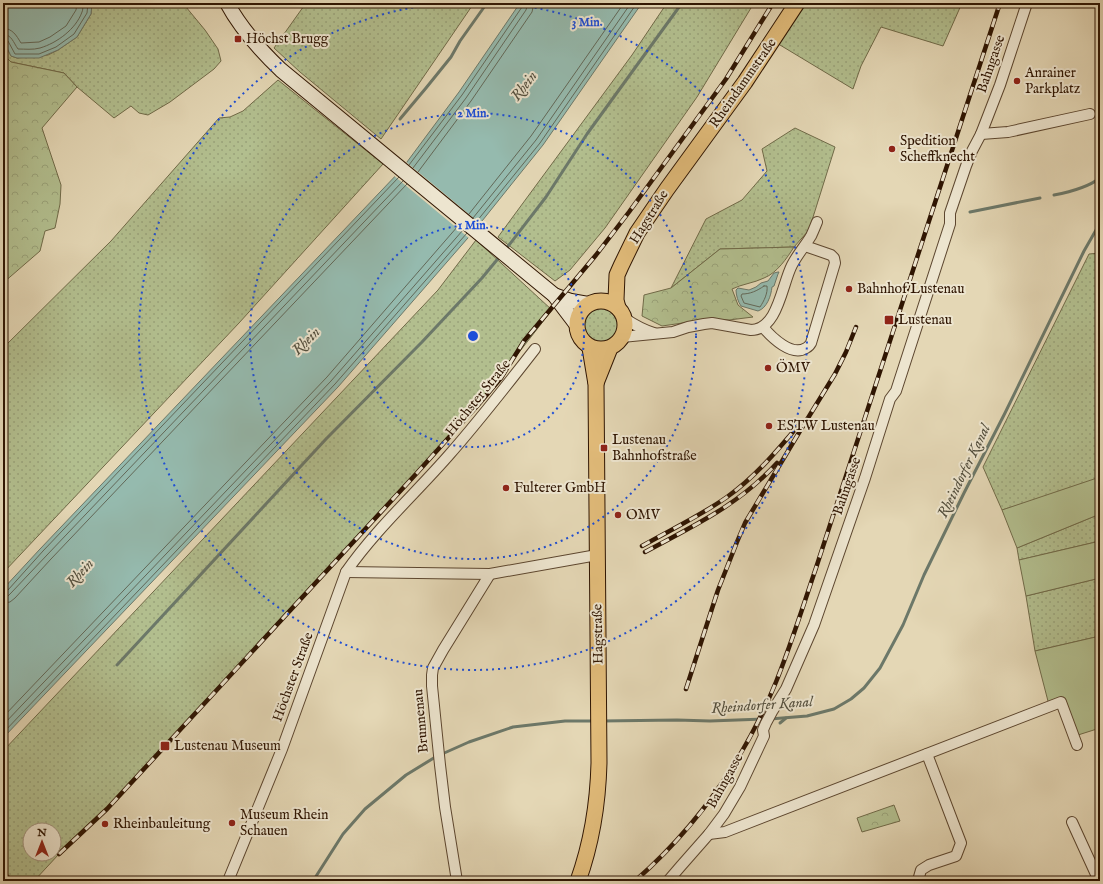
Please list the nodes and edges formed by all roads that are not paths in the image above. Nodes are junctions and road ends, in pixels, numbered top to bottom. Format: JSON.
{"nodes":[{"id":1,"x":227,"y":3,"type":"edge"},
{"id":2,"x":797,"y":3,"type":"edge"},
{"id":3,"x":1027,"y":3,"type":"edge"},
{"id":4,"x":1090,"y":114,"type":"dead end"},
{"id":5,"x":981,"y":134,"type":"junction"},
{"id":6,"x":687,"y":162,"type":"joint"},
{"id":7,"x":817,"y":222,"type":"dead end"},
{"id":8,"x":805,"y":246,"type":"junction"},
{"id":9,"x":617,"y":275,"type":"junction"},
{"id":10,"x":554,"y":296,"type":"junction"},
{"id":11,"x":593,"y":303,"type":"junction"},
{"id":12,"x":621,"y":313,"type":"junction"},
{"id":13,"x":576,"y":324,"type":"junction"},
{"id":14,"x":763,"y":327,"type":"junction"},
{"id":15,"x":656,"y":334,"type":"junction"},
{"id":16,"x":622,"y":337,"type":"junction"},
{"id":17,"x":590,"y":348,"type":"junction"},
{"id":18,"x":610,"y":348,"type":"junction"},
{"id":19,"x":536,"y":349,"type":"dead end"},
{"id":20,"x":596,"y":384,"type":"junction"},
{"id":21,"x":597,"y":555,"type":"junction"},
{"id":22,"x":346,"y":572,"type":"junction"},
{"id":23,"x":490,"y":574,"type":"junction"},
{"id":24,"x":1077,"y":745,"type":"dead end"},
{"id":25,"x":927,"y":754,"type":"junction"},
{"id":26,"x":1072,"y":822,"type":"dead end"},
{"id":27,"x":709,"y":834,"type":"junction"},
{"id":28,"x":228,"y":881,"type":"edge"},
{"id":29,"x":457,"y":881,"type":"edge"},
{"id":30,"x":578,"y":881,"type":"edge"},
{"id":31,"x":668,"y":881,"type":"edge"},
{"id":32,"x":920,"y":881,"type":"edge"},
{"id":33,"x":1099,"y":881,"type":"edge"}],
"edges":[{"from":1,"to":10,"type":"main road"},
{"from":2,"to":6,"type":"main road","name":"Rheindammstraße"},
{"from":3,"to":5,"type":"street","name":"Bahngasse"},
{"from":4,"to":5,"type":"street"},
{"from":5,"to":27,"type":"street","name":"Bahngasse"},
{"from":6,"to":9,"type":"main road","name":"Hagstraße"},
{"from":7,"to":8,"type":"street"},
{"from":8,"to":14,"type":"street"},
{"from":8,"to":14,"type":"street"},
{"from":9,"to":11,"type":"main road","name":"Hagstraße"},
{"from":9,"to":12,"type":"main road","name":"Hagstraße"},
{"from":10,"to":11,"type":"main road"},
{"from":10,"to":13,"type":"main road"},
{"from":11,"to":12,"type":"main road"},
{"from":11,"to":13,"type":"main road","name":"Hagstraße"},
{"from":12,"to":15,"type":"street"},
{"from":12,"to":16,"type":"main road","name":"Hagstraße"},
{"from":13,"to":17,"type":"main road"},
{"from":14,"to":15,"type":"street"},
{"from":15,"to":16,"type":"street"},
{"from":16,"to":18,"type":"main road","name":"Hagstraße"},
{"from":17,"to":18,"type":"main road"},
{"from":17,"to":20,"type":"main road","name":"Hagstraße"},
{"from":18,"to":20,"type":"main road","name":"Hagstraße"},
{"from":19,"to":22,"type":"street","name":"Höchster Straße"},
{"from":20,"to":21,"type":"main road","name":"Hagstraße"},
{"from":21,"to":23,"type":"street"},
{"from":21,"to":30,"type":"main road","name":"Hagstraße"},
{"from":22,"to":23,"type":"street"},
{"from":22,"to":28,"type":"street","name":"Höchster Straße"},
{"from":23,"to":29,"type":"street","name":"Brunnenau"},
{"from":24,"to":25,"type":"street"},
{"from":25,"to":27,"type":"street"},
{"from":25,"to":32,"type":"street"},
{"from":26,"to":33,"type":"street"},
{"from":27,"to":31,"type":"street","name":"Bahngasse"}]}
